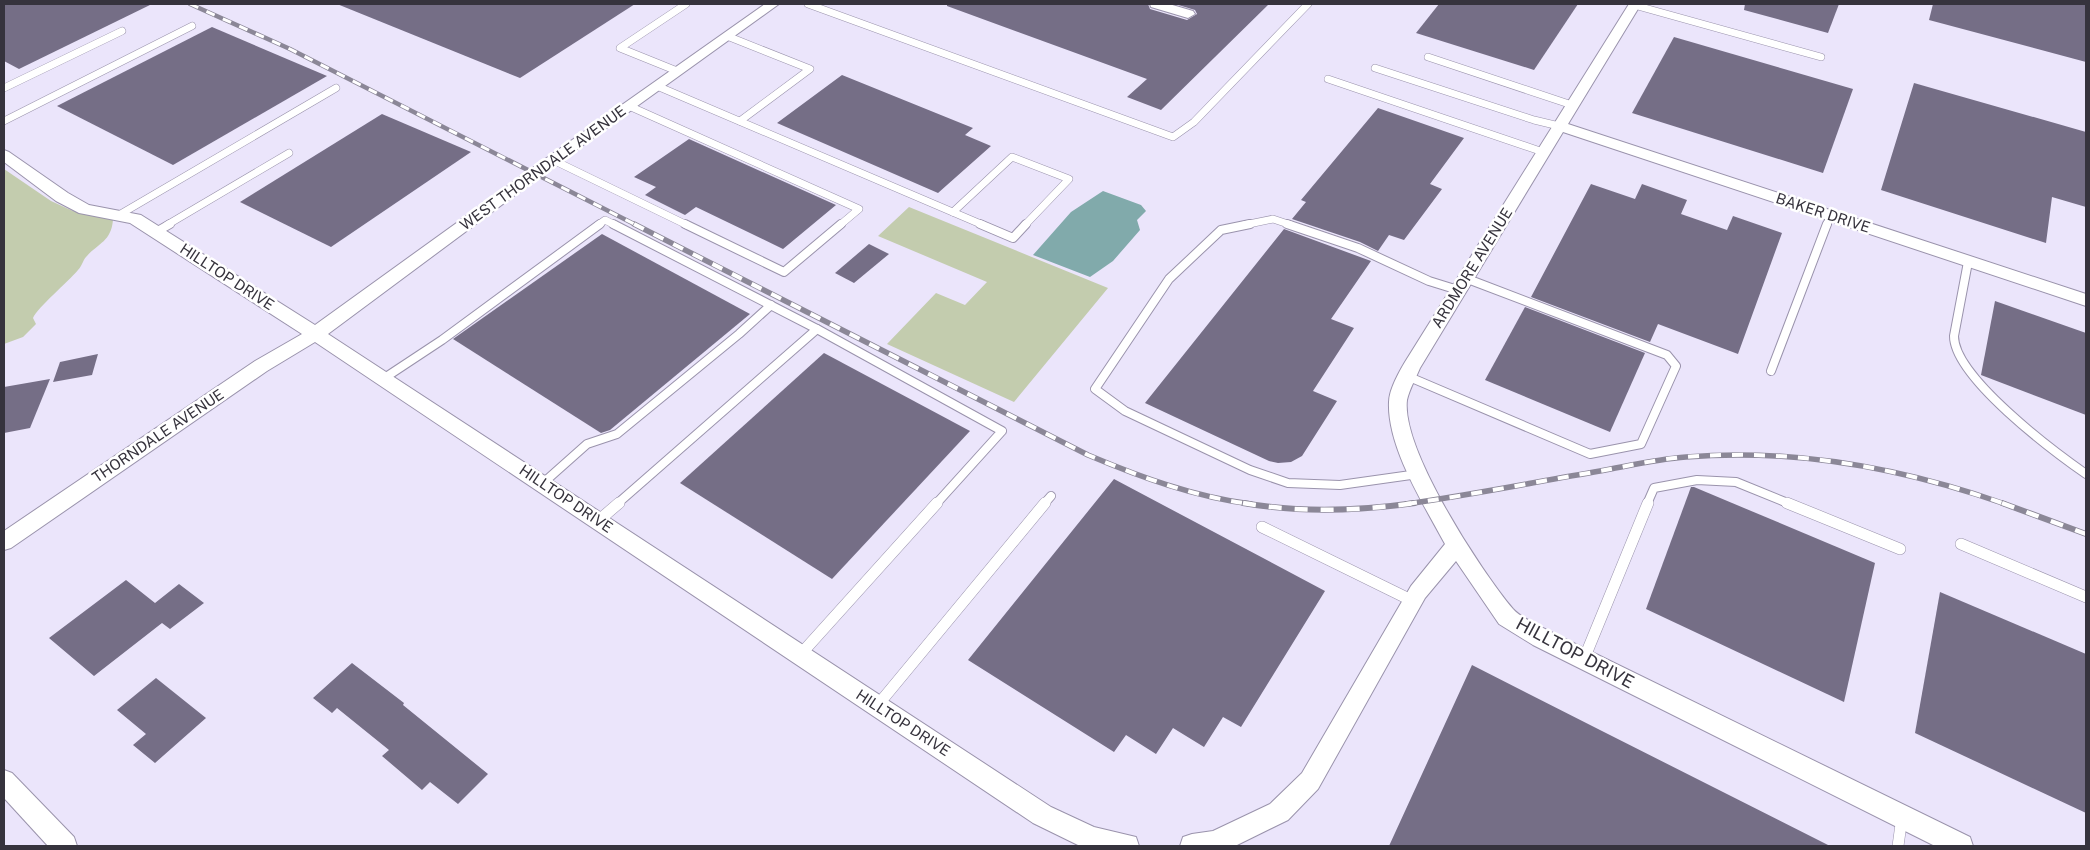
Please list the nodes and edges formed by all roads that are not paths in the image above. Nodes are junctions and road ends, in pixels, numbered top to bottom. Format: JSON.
{"nodes":[{"id":1,"x":686,"y":4,"type":"edge"},
{"id":2,"x":773,"y":4,"type":"edge"},
{"id":3,"x":808,"y":4,"type":"edge"},
{"id":4,"x":1156,"y":4,"type":"edge"},
{"id":5,"x":1308,"y":4,"type":"edge"},
{"id":6,"x":1635,"y":4,"type":"edge"},
{"id":7,"x":1188,"y":14,"type":"dead end"},
{"id":8,"x":192,"y":26,"type":"dead end"},
{"id":9,"x":122,"y":31,"type":"dead end"},
{"id":10,"x":727,"y":36,"type":"junction"},
{"id":11,"x":1428,"y":57,"type":"dead end"},
{"id":12,"x":1820,"y":57,"type":"dead end"},
{"id":13,"x":1375,"y":68,"type":"dead end"},
{"id":14,"x":678,"y":71,"type":"junction"},
{"id":15,"x":1328,"y":79,"type":"dead end"},
{"id":16,"x":657,"y":86,"type":"junction"},
{"id":17,"x":4,"y":88,"type":"edge"},
{"id":18,"x":336,"y":88,"type":"dead end"},
{"id":19,"x":629,"y":106,"type":"junction"},
{"id":20,"x":1572,"y":106,"type":"junction"},
{"id":21,"x":4,"y":121,"type":"edge"},
{"id":22,"x":740,"y":121,"type":"junction"},
{"id":23,"x":1559,"y":126,"type":"junction"},
{"id":24,"x":1543,"y":152,"type":"junction"},
{"id":25,"x":289,"y":153,"type":"dead end"},
{"id":26,"x":4,"y":155,"type":"edge"},
{"id":27,"x":554,"y":160,"type":"junction"},
{"id":28,"x":953,"y":212,"type":"junction"},
{"id":29,"x":119,"y":216,"type":"junction"},
{"id":30,"x":1830,"y":216,"type":"junction"},
{"id":31,"x":156,"y":232,"type":"junction"},
{"id":32,"x":1968,"y":262,"type":"junction"},
{"id":33,"x":1462,"y":284,"type":"junction"},
{"id":34,"x":2086,"y":300,"type":"edge"},
{"id":35,"x":771,"y":305,"type":"junction"},
{"id":36,"x":817,"y":329,"type":"junction"},
{"id":37,"x":315,"y":334,"type":"junction"},
{"id":38,"x":1771,"y":371,"type":"dead end"},
{"id":39,"x":1407,"y":376,"type":"junction"},
{"id":40,"x":383,"y":379,"type":"junction"},
{"id":41,"x":1418,"y":474,"type":"junction"},
{"id":42,"x":2086,"y":474,"type":"edge"},
{"id":43,"x":542,"y":484,"type":"junction"},
{"id":44,"x":1051,"y":496,"type":"dead end"},
{"id":45,"x":598,"y":521,"type":"junction"},
{"id":46,"x":1262,"y":527,"type":"dead end"},
{"id":47,"x":4,"y":542,"type":"edge"},
{"id":48,"x":1961,"y":544,"type":"dead end"},
{"id":49,"x":1456,"y":545,"type":"junction"},
{"id":50,"x":1900,"y":549,"type":"dead end"},
{"id":51,"x":2086,"y":597,"type":"edge"},
{"id":52,"x":1413,"y":601,"type":"junction"},
{"id":53,"x":800,"y":655,"type":"junction"},
{"id":54,"x":1584,"y":660,"type":"junction"},
{"id":55,"x":877,"y":706,"type":"junction"},
{"id":56,"x":4,"y":781,"type":"edge"},
{"id":57,"x":1902,"y":817,"type":"junction"},
{"id":58,"x":65,"y":846,"type":"edge"},
{"id":59,"x":1127,"y":846,"type":"edge"},
{"id":60,"x":1192,"y":846,"type":"edge"},
{"id":61,"x":1898,"y":846,"type":"edge"},
{"id":62,"x":1961,"y":846,"type":"edge"}],
"edges":[{"from":1,"to":14,"type":"lane"},
{"from":2,"to":10,"type":"street","name":"WEST THORNDALE AVENUE"},
{"from":3,"to":5,"type":"lane"},
{"from":4,"to":7,"type":"street"},
{"from":6,"to":12,"type":"lane"},
{"from":6,"to":20,"type":"street","name":"ARDMORE AVENUE"},
{"from":8,"to":21,"type":"lane"},
{"from":9,"to":17,"type":"lane"},
{"from":10,"to":14,"type":"street","name":"WEST THORNDALE AVENUE"},
{"from":10,"to":22,"type":"lane"},
{"from":11,"to":20,"type":"lane"},
{"from":13,"to":23,"type":"lane"},
{"from":14,"to":16,"type":"street","name":"WEST THORNDALE AVENUE"},
{"from":15,"to":24,"type":"lane"},
{"from":16,"to":19,"type":"street","name":"WEST THORNDALE AVENUE"},
{"from":16,"to":22,"type":"lane"},
{"from":18,"to":29,"type":"lane"},
{"from":19,"to":27,"type":"street","name":"WEST THORNDALE AVENUE"},
{"from":19,"to":27,"type":"lane"},
{"from":20,"to":23,"type":"street","name":"ARDMORE AVENUE"},
{"from":22,"to":28,"type":"lane"},
{"from":23,"to":24,"type":"street","name":"ARDMORE AVENUE"},
{"from":23,"to":30,"type":"street","name":"BAKER DRIVE"},
{"from":24,"to":33,"type":"street","name":"ARDMORE AVENUE"},
{"from":25,"to":31,"type":"lane"},
{"from":26,"to":29,"type":"street","name":"HILLTOP DRIVE"},
{"from":27,"to":37,"type":"street","name":"WEST THORNDALE AVENUE"},
{"from":28,"to":28,"type":"lane"},
{"from":29,"to":31,"type":"street","name":"HILLTOP DRIVE"},
{"from":30,"to":32,"type":"street","name":"BAKER DRIVE"},
{"from":30,"to":38,"type":"lane"},
{"from":31,"to":37,"type":"street","name":"HILLTOP DRIVE"},
{"from":32,"to":34,"type":"street","name":"BAKER DRIVE"},
{"from":32,"to":42,"type":"lane"},
{"from":33,"to":39,"type":"street","name":"ARDMORE AVENUE"},
{"from":33,"to":39,"type":"lane"},
{"from":33,"to":41,"type":"lane"},
{"from":35,"to":36,"type":"lane"},
{"from":35,"to":40,"type":"lane"},
{"from":35,"to":43,"type":"lane"},
{"from":36,"to":45,"type":"lane"},
{"from":36,"to":53,"type":"lane"},
{"from":37,"to":40,"type":"street","name":"HILLTOP DRIVE"},
{"from":37,"to":47,"type":"street","name":"THORNDALE AVENUE"},
{"from":39,"to":41,"type":"street","name":"ARDMORE AVENUE"},
{"from":40,"to":43,"type":"street","name":"HILLTOP DRIVE"},
{"from":41,"to":49,"type":"street","name":"ARDMORE AVENUE"},
{"from":43,"to":45,"type":"street","name":"HILLTOP DRIVE"},
{"from":44,"to":55,"type":"lane"},
{"from":45,"to":53,"type":"street","name":"HILLTOP DRIVE"},
{"from":46,"to":52,"type":"lane"},
{"from":48,"to":51,"type":"lane"},
{"from":49,"to":52,"type":"street"},
{"from":49,"to":54,"type":"street","name":"HILLTOP DRIVE"},
{"from":50,"to":54,"type":"lane"},
{"from":52,"to":60,"type":"street"},
{"from":53,"to":55,"type":"street","name":"HILLTOP DRIVE"},
{"from":54,"to":57,"type":"street","name":"HILLTOP DRIVE"},
{"from":55,"to":59,"type":"street","name":"HILLTOP DRIVE"},
{"from":56,"to":58,"type":"street"},
{"from":57,"to":61,"type":"lane"},
{"from":57,"to":62,"type":"street","name":"HILLTOP DRIVE"}]}
